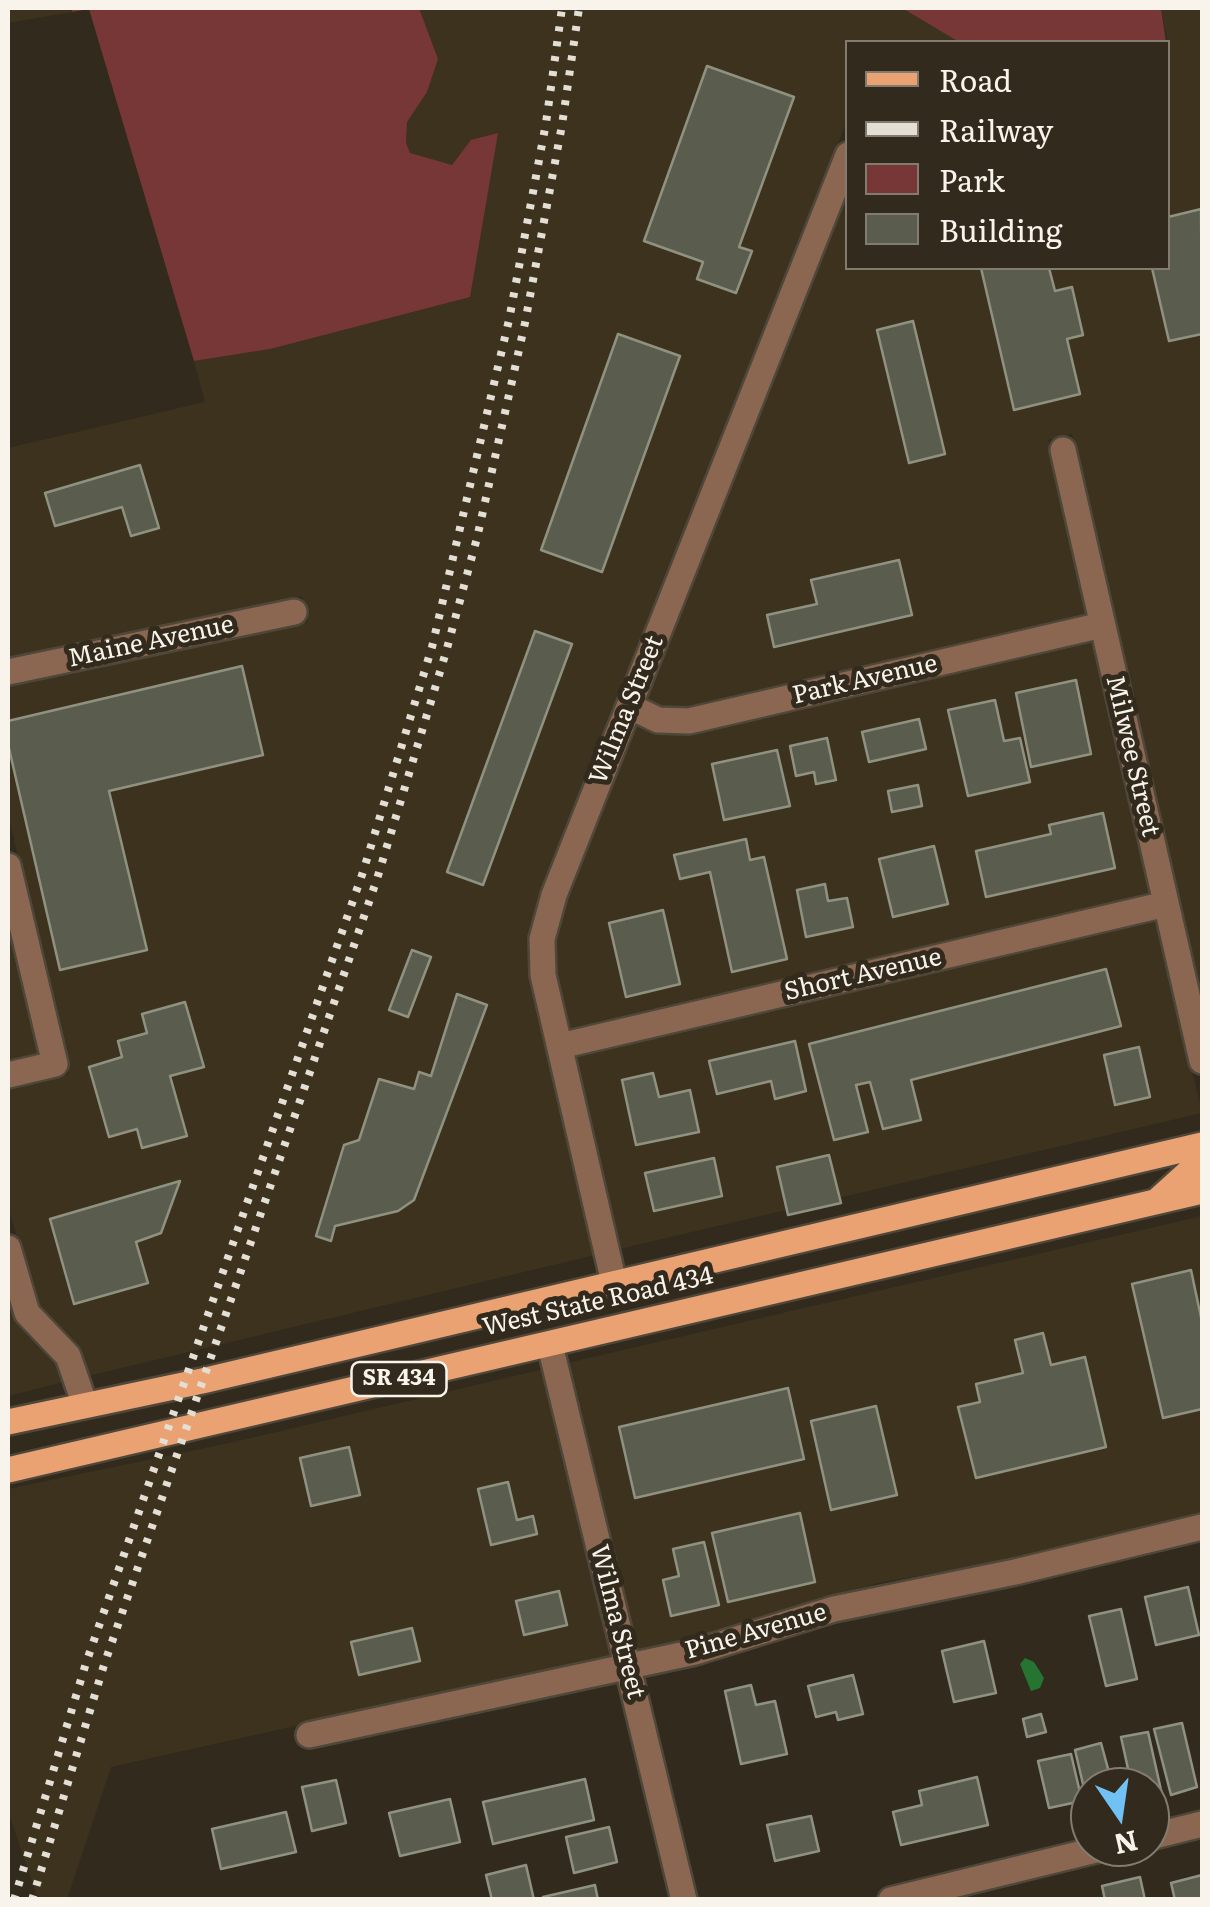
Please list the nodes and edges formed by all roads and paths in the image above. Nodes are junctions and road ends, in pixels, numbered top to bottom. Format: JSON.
{"nodes":[{"id":1,"x":845,"y":163,"type":"edge"},
{"id":2,"x":1063,"y":450,"type":"dead end"},
{"id":3,"x":294,"y":612,"type":"dead end"},
{"id":4,"x":1102,"y":625,"type":"junction"},
{"id":5,"x":8,"y":672,"type":"edge"},
{"id":6,"x":628,"y":706,"type":"junction"},
{"id":7,"x":8,"y":866,"type":"edge"},
{"id":8,"x":1166,"y":904,"type":"junction"},
{"id":9,"x":560,"y":1046,"type":"junction"},
{"id":10,"x":1202,"y":1061,"type":"edge"},
{"id":11,"x":8,"y":1075,"type":"edge"},
{"id":12,"x":1202,"y":1145,"type":"edge"},
{"id":13,"x":1202,"y":1160,"type":"edge"},
{"id":14,"x":1202,"y":1191,"type":"edge"},
{"id":15,"x":1155,"y":1202,"type":"junction"},
{"id":16,"x":8,"y":1248,"type":"edge"},
{"id":17,"x":614,"y":1283,"type":"junction"},
{"id":18,"x":550,"y":1344,"type":"junction"},
{"id":19,"x":85,"y":1405,"type":"junction"},
{"id":20,"x":8,"y":1422,"type":"edge"},
{"id":21,"x":8,"y":1470,"type":"edge"},
{"id":22,"x":1202,"y":1527,"type":"edge"},
{"id":23,"x":628,"y":1666,"type":"junction"},
{"id":24,"x":309,"y":1736,"type":"dead end"},
{"id":25,"x":1202,"y":1824,"type":"edge"},
{"id":26,"x":1170,"y":1832,"type":"edge"},
{"id":27,"x":1070,"y":1856,"type":"edge"},
{"id":28,"x":684,"y":1900,"type":"edge"},
{"id":29,"x":891,"y":1900,"type":"edge"}],
"edges":[{"from":1,"to":6,"type":"street","name":"Wilma Street"},
{"from":2,"to":4,"type":"street","name":"Milwee Street"},
{"from":3,"to":5,"type":"street","name":"Maine Avenue"},
{"from":4,"to":6,"type":"street","name":"Park Avenue"},
{"from":4,"to":8,"type":"street","name":"Milwee Street"},
{"from":6,"to":9,"type":"street","name":"Wilma Street"},
{"from":7,"to":11,"type":"street"},
{"from":8,"to":9,"type":"street","name":"Short Avenue"},
{"from":8,"to":10,"type":"street","name":"Milwee Street"},
{"from":9,"to":17,"type":"street","name":"Wilma Street"},
{"from":12,"to":17,"type":"main road","name":"West State Road 434","number":"SR 434"},
{"from":13,"to":15,"type":"main road"},
{"from":14,"to":15,"type":"main road","name":"West State Road 434","number":"SR 434"},
{"from":15,"to":18,"type":"main road","name":"West State Road 434","number":"SR 434"},
{"from":16,"to":19,"type":"street"},
{"from":17,"to":19,"type":"main road","name":"West State Road 434","number":"SR 434"},
{"from":18,"to":21,"type":"main road","name":"West State Road 434","number":"SR 434"},
{"from":18,"to":23,"type":"street","name":"Wilma Street"},
{"from":19,"to":20,"type":"main road","name":"West State Road 434","number":"SR 434"},
{"from":22,"to":23,"type":"street","name":"Pine Avenue"},
{"from":23,"to":24,"type":"street","name":"Pine Avenue"},
{"from":23,"to":28,"type":"street","name":"Wilma Street"},
{"from":25,"to":26,"type":"street"},
{"from":27,"to":29,"type":"street"}]}
